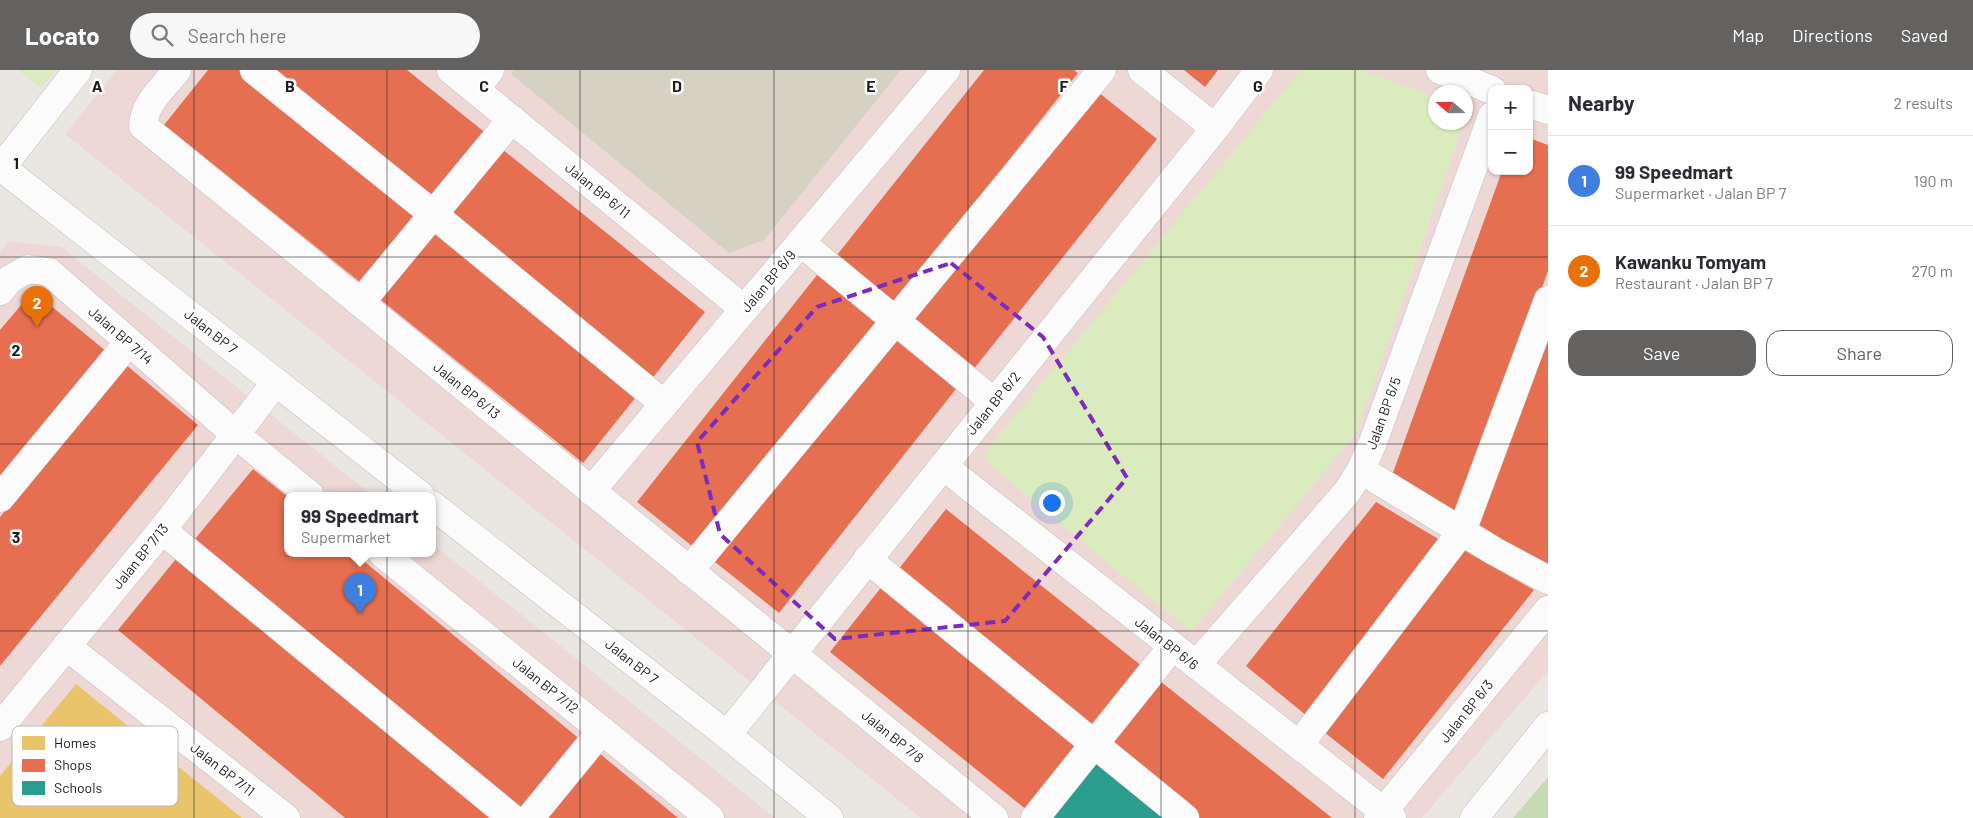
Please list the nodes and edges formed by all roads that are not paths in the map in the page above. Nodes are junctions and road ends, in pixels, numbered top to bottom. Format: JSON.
{"nodes":[{"id":1,"x":78,"y":70,"type":"edge"},
{"id":2,"x":177,"y":70,"type":"edge"},
{"id":3,"x":254,"y":70,"type":"edge"},
{"id":4,"x":452,"y":70,"type":"edge"},
{"id":5,"x":946,"y":70,"type":"edge"},
{"id":6,"x":1102,"y":70,"type":"edge"},
{"id":7,"x":1142,"y":70,"type":"edge"},
{"id":8,"x":1259,"y":70,"type":"edge"},
{"id":9,"x":1440,"y":70,"type":"edge"},
{"id":10,"x":482,"y":80,"type":"edge"},
{"id":11,"x":1488,"y":88,"type":"edge"},
{"id":12,"x":1533,"y":105,"type":"edge"},
{"id":13,"x":1548,"y":110,"type":"edge"},
{"id":14,"x":512,"y":120,"type":"junction"},
{"id":15,"x":1488,"y":127,"type":"edge"},
{"id":16,"x":1215,"y":128,"type":"junction"},
{"id":17,"x":1,"y":168,"type":"edge"},
{"id":18,"x":433,"y":214,"type":"junction"},
{"id":19,"x":800,"y":242,"type":"junction"},
{"id":20,"x":0,"y":291,"type":"edge"},
{"id":21,"x":1548,"y":300,"type":"edge"},
{"id":22,"x":360,"y":303,"type":"junction"},
{"id":23,"x":744,"y":309,"type":"junction"},
{"id":24,"x":895,"y":320,"type":"junction"},
{"id":25,"x":129,"y":342,"type":"junction"},
{"id":26,"x":276,"y":382,"type":"junction"},
{"id":27,"x":994,"y":402,"type":"junction"},
{"id":28,"x":664,"y":404,"type":"junction"},
{"id":29,"x":236,"y":435,"type":"junction"},
{"id":30,"x":943,"y":466,"type":"junction"},
{"id":31,"x":1361,"y":470,"type":"junction"},
{"id":32,"x":591,"y":491,"type":"junction"},
{"id":33,"x":306,"y":492,"type":"edge"},
{"id":34,"x":416,"y":492,"type":"edge"},
{"id":35,"x":0,"y":498,"type":"edge"},
{"id":36,"x":436,"y":508,"type":"edge"},
{"id":37,"x":162,"y":530,"type":"junction"},
{"id":38,"x":1462,"y":531,"type":"junction"},
{"id":39,"x":387,"y":557,"type":"edge"},
{"id":40,"x":867,"y":559,"type":"junction"},
{"id":41,"x":688,"y":571,"type":"junction"},
{"id":42,"x":1548,"y":580,"type":"edge"},
{"id":43,"x":1548,"y":610,"type":"edge"},
{"id":44,"x":66,"y":646,"type":"junction"},
{"id":45,"x":1172,"y":647,"type":"junction"},
{"id":46,"x":792,"y":655,"type":"junction"},
{"id":47,"x":1196,"y":665,"type":"junction"},
{"id":48,"x":168,"y":726,"type":"edge"},
{"id":49,"x":1548,"y":726,"type":"edge"},
{"id":50,"x":0,"y":727,"type":"edge"},
{"id":51,"x":602,"y":730,"type":"junction"},
{"id":52,"x":178,"y":734,"type":"edge"},
{"id":53,"x":727,"y":735,"type":"junction"},
{"id":54,"x":1093,"y":744,"type":"junction"},
{"id":55,"x":1299,"y":745,"type":"junction"},
{"id":56,"x":1385,"y":816,"type":"edge"},
{"id":57,"x":286,"y":818,"type":"edge"},
{"id":58,"x":512,"y":818,"type":"edge"},
{"id":59,"x":530,"y":818,"type":"edge"},
{"id":60,"x":710,"y":818,"type":"edge"},
{"id":61,"x":829,"y":818,"type":"edge"},
{"id":62,"x":994,"y":818,"type":"edge"},
{"id":63,"x":1035,"y":818,"type":"edge"},
{"id":64,"x":1186,"y":818,"type":"edge"},
{"id":65,"x":1474,"y":818,"type":"edge"}],
"edges":[{"from":1,"to":17,"type":"street"},
{"from":2,"to":22,"type":"street","name":"Jalan BP 6/13"},
{"from":3,"to":18,"type":"street"},
{"from":4,"to":10,"type":"street","name":"Jalan BP 6/11"},
{"from":5,"to":19,"type":"street","name":"Jalan BP 6/9"},
{"from":6,"to":24,"type":"street"},
{"from":7,"to":16,"type":"street"},
{"from":8,"to":16,"type":"street","name":"Jalan BP 6/2"},
{"from":9,"to":11,"type":"street"},
{"from":10,"to":14,"type":"street","name":"Jalan BP 6/11"},
{"from":12,"to":13,"type":"street"},
{"from":14,"to":18,"type":"street"},
{"from":14,"to":23,"type":"street","name":"Jalan BP 6/11"},
{"from":15,"to":31,"type":"street","name":"Jalan BP 6/5"},
{"from":16,"to":27,"type":"street","name":"Jalan BP 6/2"},
{"from":17,"to":26,"type":"street","name":"Jalan BP 7"},
{"from":18,"to":22,"type":"street"},
{"from":18,"to":28,"type":"street"},
{"from":19,"to":23,"type":"street","name":"Jalan BP 6/9"},
{"from":19,"to":24,"type":"street"},
{"from":20,"to":25,"type":"street","name":"Jalan BP 7/14"},
{"from":21,"to":38,"type":"street"},
{"from":22,"to":32,"type":"street","name":"Jalan BP 6/13"},
{"from":23,"to":28,"type":"street","name":"Jalan BP 6/9"},
{"from":24,"to":27,"type":"street"},
{"from":24,"to":41,"type":"street"},
{"from":25,"to":29,"type":"street","name":"Jalan BP 7/14"},
{"from":25,"to":35,"type":"street"},
{"from":26,"to":29,"type":"street","name":"Jalan BP 7/13"},
{"from":26,"to":34,"type":"street","name":"Jalan BP 7"},
{"from":27,"to":30,"type":"street","name":"Jalan BP 6/2"},
{"from":28,"to":32,"type":"street","name":"Jalan BP 6/9"},
{"from":29,"to":33,"type":"street"},
{"from":29,"to":37,"type":"street","name":"Jalan BP 7/13"},
{"from":30,"to":40,"type":"street","name":"Jalan BP 6/2"},
{"from":30,"to":45,"type":"street","name":"Jalan BP 6/6"},
{"from":31,"to":38,"type":"street"},
{"from":31,"to":47,"type":"street","name":"Jalan BP 6/5"},
{"from":32,"to":41,"type":"street","name":"Jalan BP 6/13"},
{"from":36,"to":53,"type":"street","name":"Jalan BP 7"},
{"from":37,"to":44,"type":"street","name":"Jalan BP 7/13"},
{"from":37,"to":58,"type":"street"},
{"from":38,"to":42,"type":"street"},
{"from":38,"to":55,"type":"street"},
{"from":39,"to":51,"type":"street","name":"Jalan BP 7/12"},
{"from":40,"to":46,"type":"street","name":"Jalan BP 6/2"},
{"from":40,"to":54,"type":"street"},
{"from":41,"to":46,"type":"street","name":"Jalan BP 6/13"},
{"from":43,"to":56,"type":"street","name":"Jalan BP 6/3"},
{"from":44,"to":48,"type":"street","name":"Jalan BP 7/11"},
{"from":44,"to":50,"type":"street","name":"Jalan BP 7/13"},
{"from":45,"to":47,"type":"street","name":"Jalan BP 6/6"},
{"from":45,"to":54,"type":"street"},
{"from":46,"to":53,"type":"street","name":"Jalan BP 6/2"},
{"from":46,"to":62,"type":"street","name":"Jalan BP 7/8"},
{"from":47,"to":55,"type":"street","name":"Jalan BP 6/6"},
{"from":49,"to":65,"type":"street"},
{"from":51,"to":59,"type":"street"},
{"from":51,"to":60,"type":"street","name":"Jalan BP 7/12"},
{"from":52,"to":57,"type":"street","name":"Jalan BP 7/11"},
{"from":53,"to":61,"type":"street","name":"Jalan BP 7"},
{"from":54,"to":63,"type":"street"},
{"from":54,"to":64,"type":"street"},
{"from":55,"to":56,"type":"street","name":"Jalan BP 6/6"}]}
